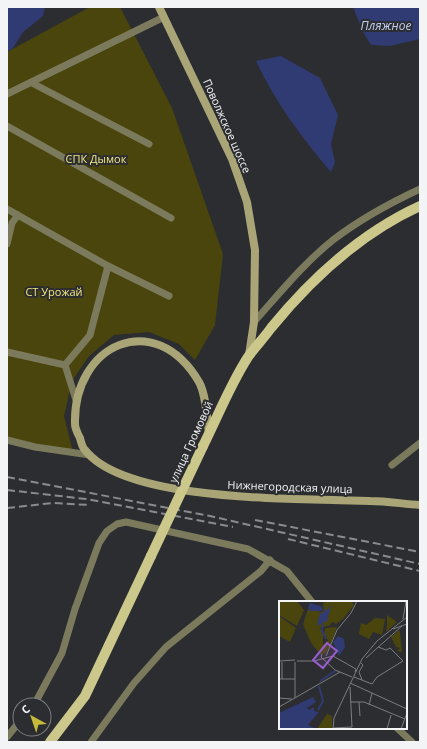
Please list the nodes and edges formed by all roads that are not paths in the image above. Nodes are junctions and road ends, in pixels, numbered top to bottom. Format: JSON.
{"nodes":[{"id":1,"x":159,"y":7,"type":"edge"},
{"id":2,"x":164,"y":17,"type":"junction"},
{"id":3,"x":32,"y":82,"type":"junction"},
{"id":4,"x":7,"y":94,"type":"edge"},
{"id":5,"x":7,"y":126,"type":"edge"},
{"id":6,"x":149,"y":144,"type":"dead end"},
{"id":7,"x":420,"y":189,"type":"edge"},
{"id":8,"x":420,"y":206,"type":"edge"},
{"id":9,"x":7,"y":209,"type":"edge"},
{"id":10,"x":18,"y":215,"type":"junction"},
{"id":11,"x":171,"y":218,"type":"dead end"},
{"id":12,"x":7,"y":244,"type":"edge"},
{"id":13,"x":108,"y":266,"type":"junction"},
{"id":14,"x":169,"y":296,"type":"dead end"},
{"id":15,"x":254,"y":322,"type":"junction"},
{"id":16,"x":7,"y":352,"type":"edge"},
{"id":17,"x":249,"y":355,"type":"junction"},
{"id":18,"x":65,"y":365,"type":"junction"},
{"id":19,"x":76,"y":400,"type":"junction"},
{"id":20,"x":209,"y":433,"type":"junction"},
{"id":21,"x":7,"y":440,"type":"edge"},
{"id":22,"x":420,"y":443,"type":"edge"},
{"id":23,"x":90,"y":455,"type":"junction"},
{"id":24,"x":392,"y":465,"type":"dead end"},
{"id":25,"x":420,"y":505,"type":"edge"},
{"id":26,"x":270,"y":560,"type":"junction"},
{"id":27,"x":311,"y":601,"type":"edge"},
{"id":28,"x":38,"y":697,"type":"edge"},
{"id":29,"x":398,"y":729,"type":"edge"},
{"id":30,"x":50,"y":742,"type":"edge"},
{"id":31,"x":91,"y":742,"type":"edge"},
{"id":32,"x":412,"y":742,"type":"edge"}],
"edges":[{"from":1,"to":2,"type":"main road","name":"Поволжское шоссе"},
{"from":2,"to":3,"type":"street"},
{"from":2,"to":15,"type":"main road","name":"Поволжское шоссе"},
{"from":3,"to":4,"type":"street"},
{"from":3,"to":6,"type":"street"},
{"from":5,"to":11,"type":"street"},
{"from":7,"to":15,"type":"street"},
{"from":8,"to":17,"type":"main road","name":"улица Громовой"},
{"from":9,"to":10,"type":"street"},
{"from":10,"to":12,"type":"street"},
{"from":10,"to":13,"type":"street"},
{"from":13,"to":14,"type":"street"},
{"from":13,"to":18,"type":"street"},
{"from":15,"to":17,"type":"main road","name":"Поволжское шоссе"},
{"from":16,"to":18,"type":"street"},
{"from":17,"to":20,"type":"main road","name":"улица Громовой"},
{"from":18,"to":19,"type":"street"},
{"from":19,"to":20,"type":"main road","name":"Нижнегородская улица"},
{"from":19,"to":23,"type":"main road","name":"Нижнегородская улица"},
{"from":20,"to":30,"type":"main road","name":"улица Громовой","bridge":true},
{"from":21,"to":23,"type":"street"},
{"from":22,"to":24,"type":"street"},
{"from":23,"to":25,"type":"main road","name":"Нижнегородская улица"},
{"from":26,"to":27,"type":"street"},
{"from":26,"to":28,"type":"street"},
{"from":26,"to":31,"type":"street"},
{"from":29,"to":32,"type":"street"}]}
